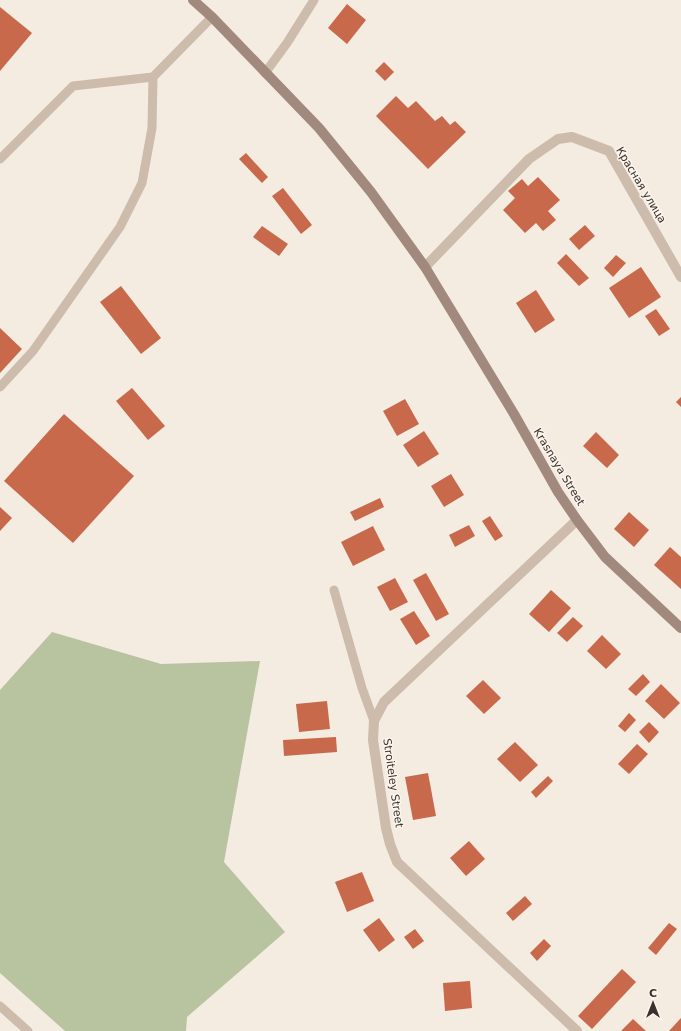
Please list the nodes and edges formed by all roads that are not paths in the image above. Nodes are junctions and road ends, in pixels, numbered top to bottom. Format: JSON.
{"nodes":[{"id":1,"x":192,"y":0,"type":"edge"},
{"id":2,"x":314,"y":0,"type":"edge"},
{"id":3,"x":212,"y":18,"type":"junction"},
{"id":4,"x":266,"y":73,"type":"junction"},
{"id":5,"x":153,"y":77,"type":"junction"},
{"id":6,"x":0,"y":159,"type":"edge"},
{"id":7,"x":425,"y":267,"type":"junction"},
{"id":8,"x":681,"y":277,"type":"edge"},
{"id":9,"x":0,"y":387,"type":"edge"},
{"id":10,"x":577,"y":520,"type":"junction"},
{"id":11,"x":334,"y":590,"type":"dead end"},
{"id":12,"x":681,"y":628,"type":"edge"},
{"id":13,"x":374,"y":721,"type":"junction"},
{"id":14,"x":0,"y":1006,"type":"edge"},
{"id":15,"x":28,"y":1031,"type":"edge"},
{"id":16,"x":577,"y":1031,"type":"edge"}],
"edges":[{"from":1,"to":3,"type":"main road","name":"Krasnaya Street"},
{"from":2,"to":4,"type":"lane"},
{"from":3,"to":4,"type":"main road","name":"Krasnaya Street"},
{"from":3,"to":5,"type":"lane"},
{"from":4,"to":7,"type":"main road","name":"Krasnaya Street"},
{"from":5,"to":6,"type":"lane"},
{"from":5,"to":9,"type":"lane"},
{"from":7,"to":8,"type":"street","name":"Красная улица"},
{"from":7,"to":10,"type":"main road","name":"Krasnaya Street"},
{"from":10,"to":12,"type":"main road","name":"Krasnaya Street"},
{"from":10,"to":13,"type":"street","name":"Stroiteley Street"},
{"from":11,"to":13,"type":"lane"},
{"from":13,"to":16,"type":"street","name":"Stroiteley Street"},
{"from":14,"to":15,"type":"lane"}]}
